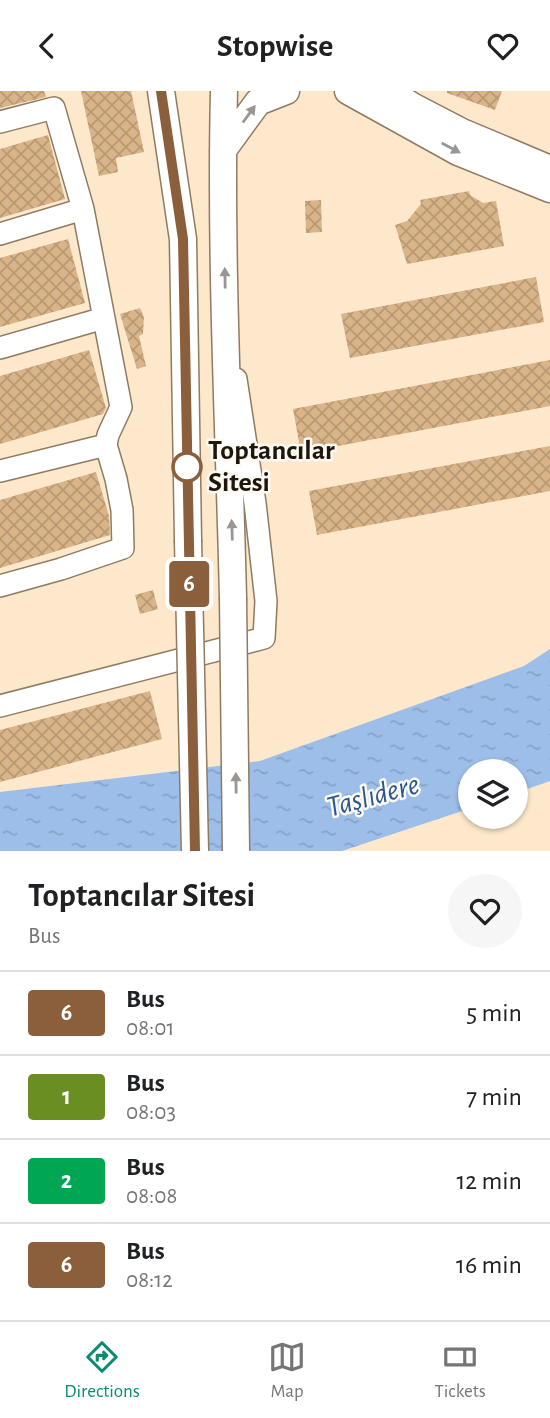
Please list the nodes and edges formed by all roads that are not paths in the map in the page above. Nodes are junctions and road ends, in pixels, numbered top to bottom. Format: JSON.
{"nodes":[{"id":1,"x":161,"y":91,"type":"edge"},
{"id":2,"x":224,"y":91,"type":"edge"},
{"id":3,"x":286,"y":91,"type":"edge"},
{"id":4,"x":348,"y":91,"type":"edge"},
{"id":5,"x":388,"y":91,"type":"edge"},
{"id":6,"x":0,"y":122,"type":"edge"},
{"id":7,"x":223,"y":150,"type":"junction"},
{"id":8,"x":550,"y":169,"type":"edge"},
{"id":9,"x":550,"y":189,"type":"edge"},
{"id":10,"x":83,"y":209,"type":"junction"},
{"id":11,"x":0,"y":234,"type":"edge"},
{"id":12,"x":226,"y":309,"type":"junction"},
{"id":13,"x":104,"y":319,"type":"junction"},
{"id":14,"x":0,"y":348,"type":"edge"},
{"id":15,"x":106,"y":445,"type":"junction"},
{"id":16,"x":0,"y":471,"type":"edge"},
{"id":17,"x":0,"y":586,"type":"edge"},
{"id":18,"x":0,"y":706,"type":"edge"},
{"id":19,"x":195,"y":851,"type":"edge"},
{"id":20,"x":236,"y":851,"type":"edge"}],
"edges":[{"from":1,"to":19,"type":"main road","bridge":true},
{"from":2,"to":7,"type":"main road"},
{"from":7,"to":3,"type":"main road","one_way":true},
{"from":4,"to":9,"type":"main road","one_way":true},
{"from":5,"to":8,"type":"main road"},
{"from":6,"to":10,"type":"street"},
{"from":12,"to":7,"type":"main road","one_way":true},
{"from":10,"to":11,"type":"street"},
{"from":10,"to":13,"type":"street"},
{"from":12,"to":18,"type":"street"},
{"from":20,"to":12,"type":"main road","one_way":true,"bridge":true},
{"from":13,"to":14,"type":"street"},
{"from":13,"to":15,"type":"street"},
{"from":15,"to":16,"type":"street"},
{"from":15,"to":17,"type":"street"}]}
